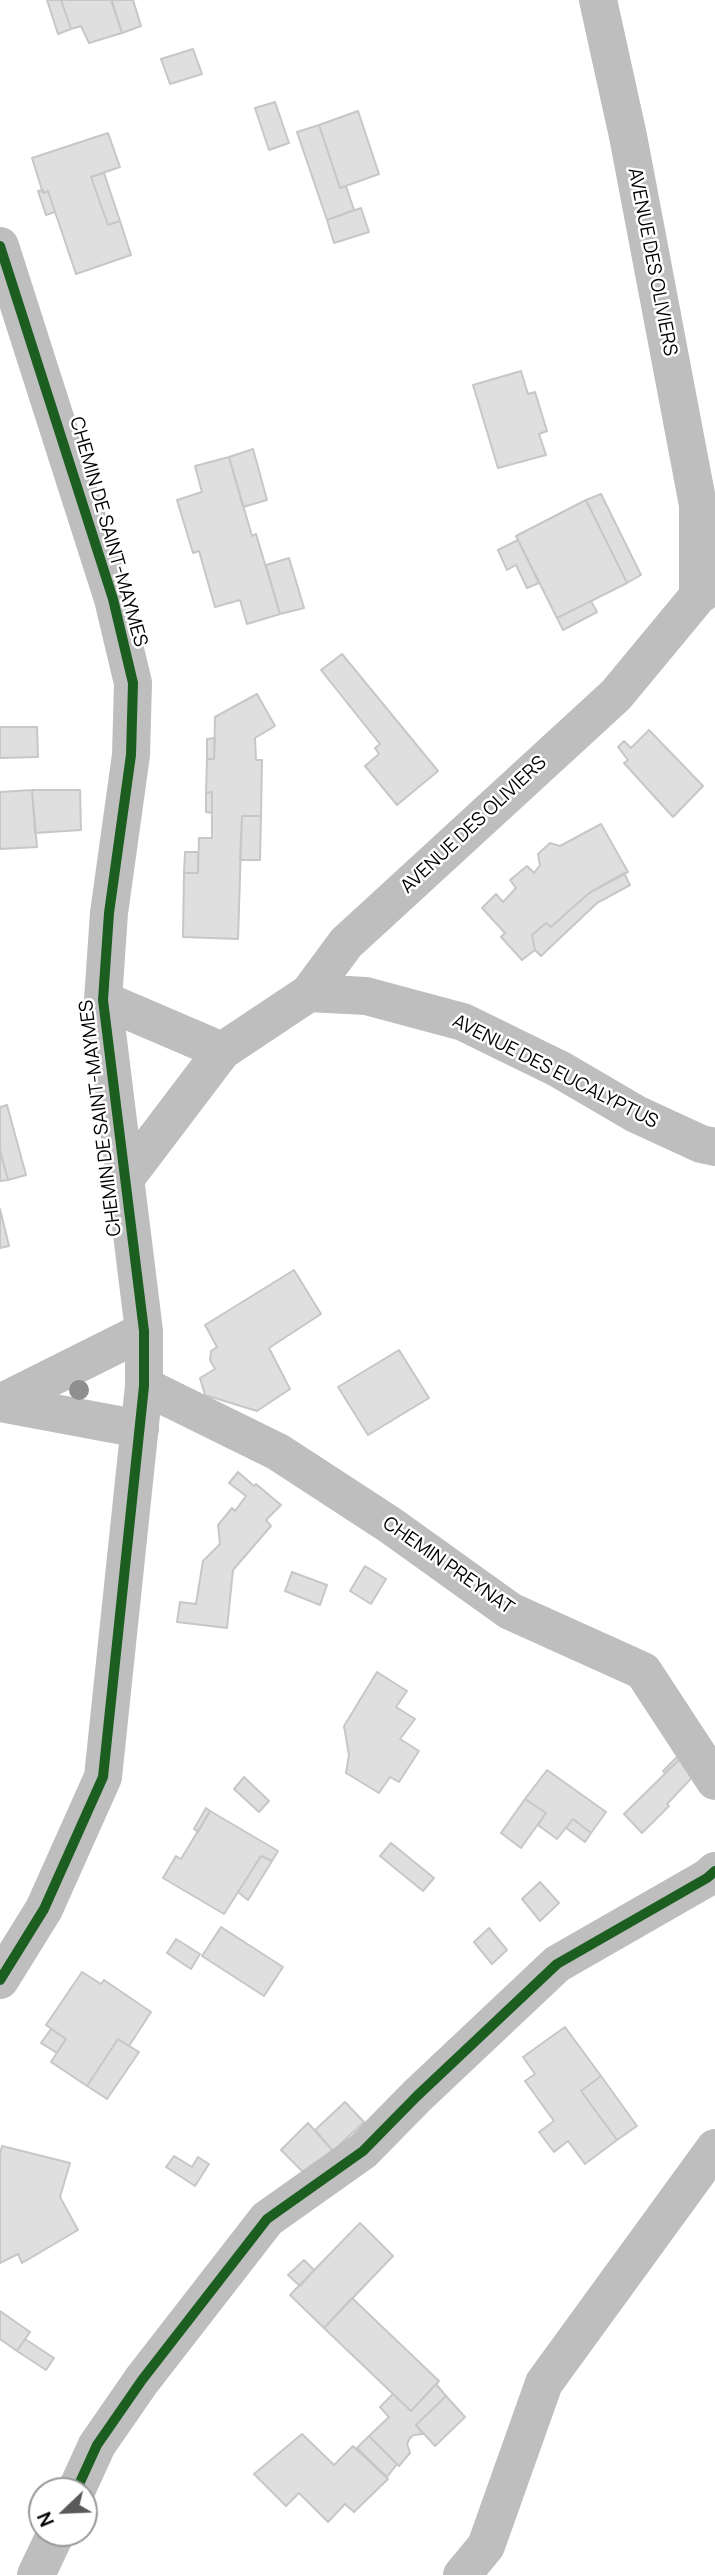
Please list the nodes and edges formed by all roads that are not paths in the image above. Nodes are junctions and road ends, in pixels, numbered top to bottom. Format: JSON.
{"nodes":[{"id":1,"x":598,"y":0,"type":"edge"},
{"id":2,"x":0,"y":246,"type":"edge"},
{"id":3,"x":706,"y":510,"type":"edge"},
{"id":4,"x":706,"y":590,"type":"edge"},
{"id":5,"x":309,"y":993,"type":"junction"},
{"id":6,"x":103,"y":1000,"type":"junction"},
{"id":7,"x":222,"y":1051,"type":"junction"},
{"id":8,"x":715,"y":1147,"type":"edge"},
{"id":9,"x":125,"y":1179,"type":"junction"},
{"id":10,"x":144,"y":1331,"type":"junction"},
{"id":11,"x":144,"y":1386,"type":"junction"},
{"id":12,"x":0,"y":1403,"type":"edge"},
{"id":13,"x":140,"y":1430,"type":"junction"},
{"id":14,"x":715,"y":1781,"type":"edge"},
{"id":15,"x":715,"y":1871,"type":"edge"},
{"id":16,"x":0,"y":1980,"type":"edge"},
{"id":17,"x":715,"y":2148,"type":"edge"},
{"id":18,"x":82,"y":2477,"type":"edge"},
{"id":19,"x":49,"y":2547,"type":"edge"},
{"id":20,"x":36,"y":2575,"type":"edge"},
{"id":21,"x":462,"y":2575,"type":"edge"}],
"edges":[{"from":1,"to":3,"type":"street","name":"AVENUE DES OLIVIERS"},
{"from":2,"to":6,"type":"street","name":"CHEMIN DE SAINT-MAYMES"},
{"from":3,"to":4,"type":"street","name":"AVENUE DES OLIVIERS"},
{"from":4,"to":5,"type":"street","name":"AVENUE DES OLIVIERS"},
{"from":5,"to":7,"type":"street","name":"AVENUE DES OLIVIERS"},
{"from":5,"to":8,"type":"street","name":"AVENUE DES EUCALYPTUS"},
{"from":6,"to":7,"type":"street"},
{"from":6,"to":9,"type":"street","name":"CHEMIN DE SAINT-MAYMES"},
{"from":7,"to":9,"type":"street","name":"AVENUE DES OLIVIERS"},
{"from":9,"to":10,"type":"street","name":"CHEMIN DE SAINT-MAYMES"},
{"from":10,"to":11,"type":"street","name":"CHEMIN DE SAINT-MAYMES"},
{"from":10,"to":12,"type":"street"},
{"from":11,"to":13,"type":"street","name":"CHEMIN DE SAINT-MAYMES"},
{"from":11,"to":14,"type":"street","name":"CHEMIN PREYNAT"},
{"from":12,"to":13,"type":"street"},
{"from":13,"to":16,"type":"street","name":"CHEMIN DE SAINT-MAYMES"},
{"from":15,"to":18,"type":"street"},
{"from":17,"to":21,"type":"street"},
{"from":19,"to":20,"type":"street"}]}
